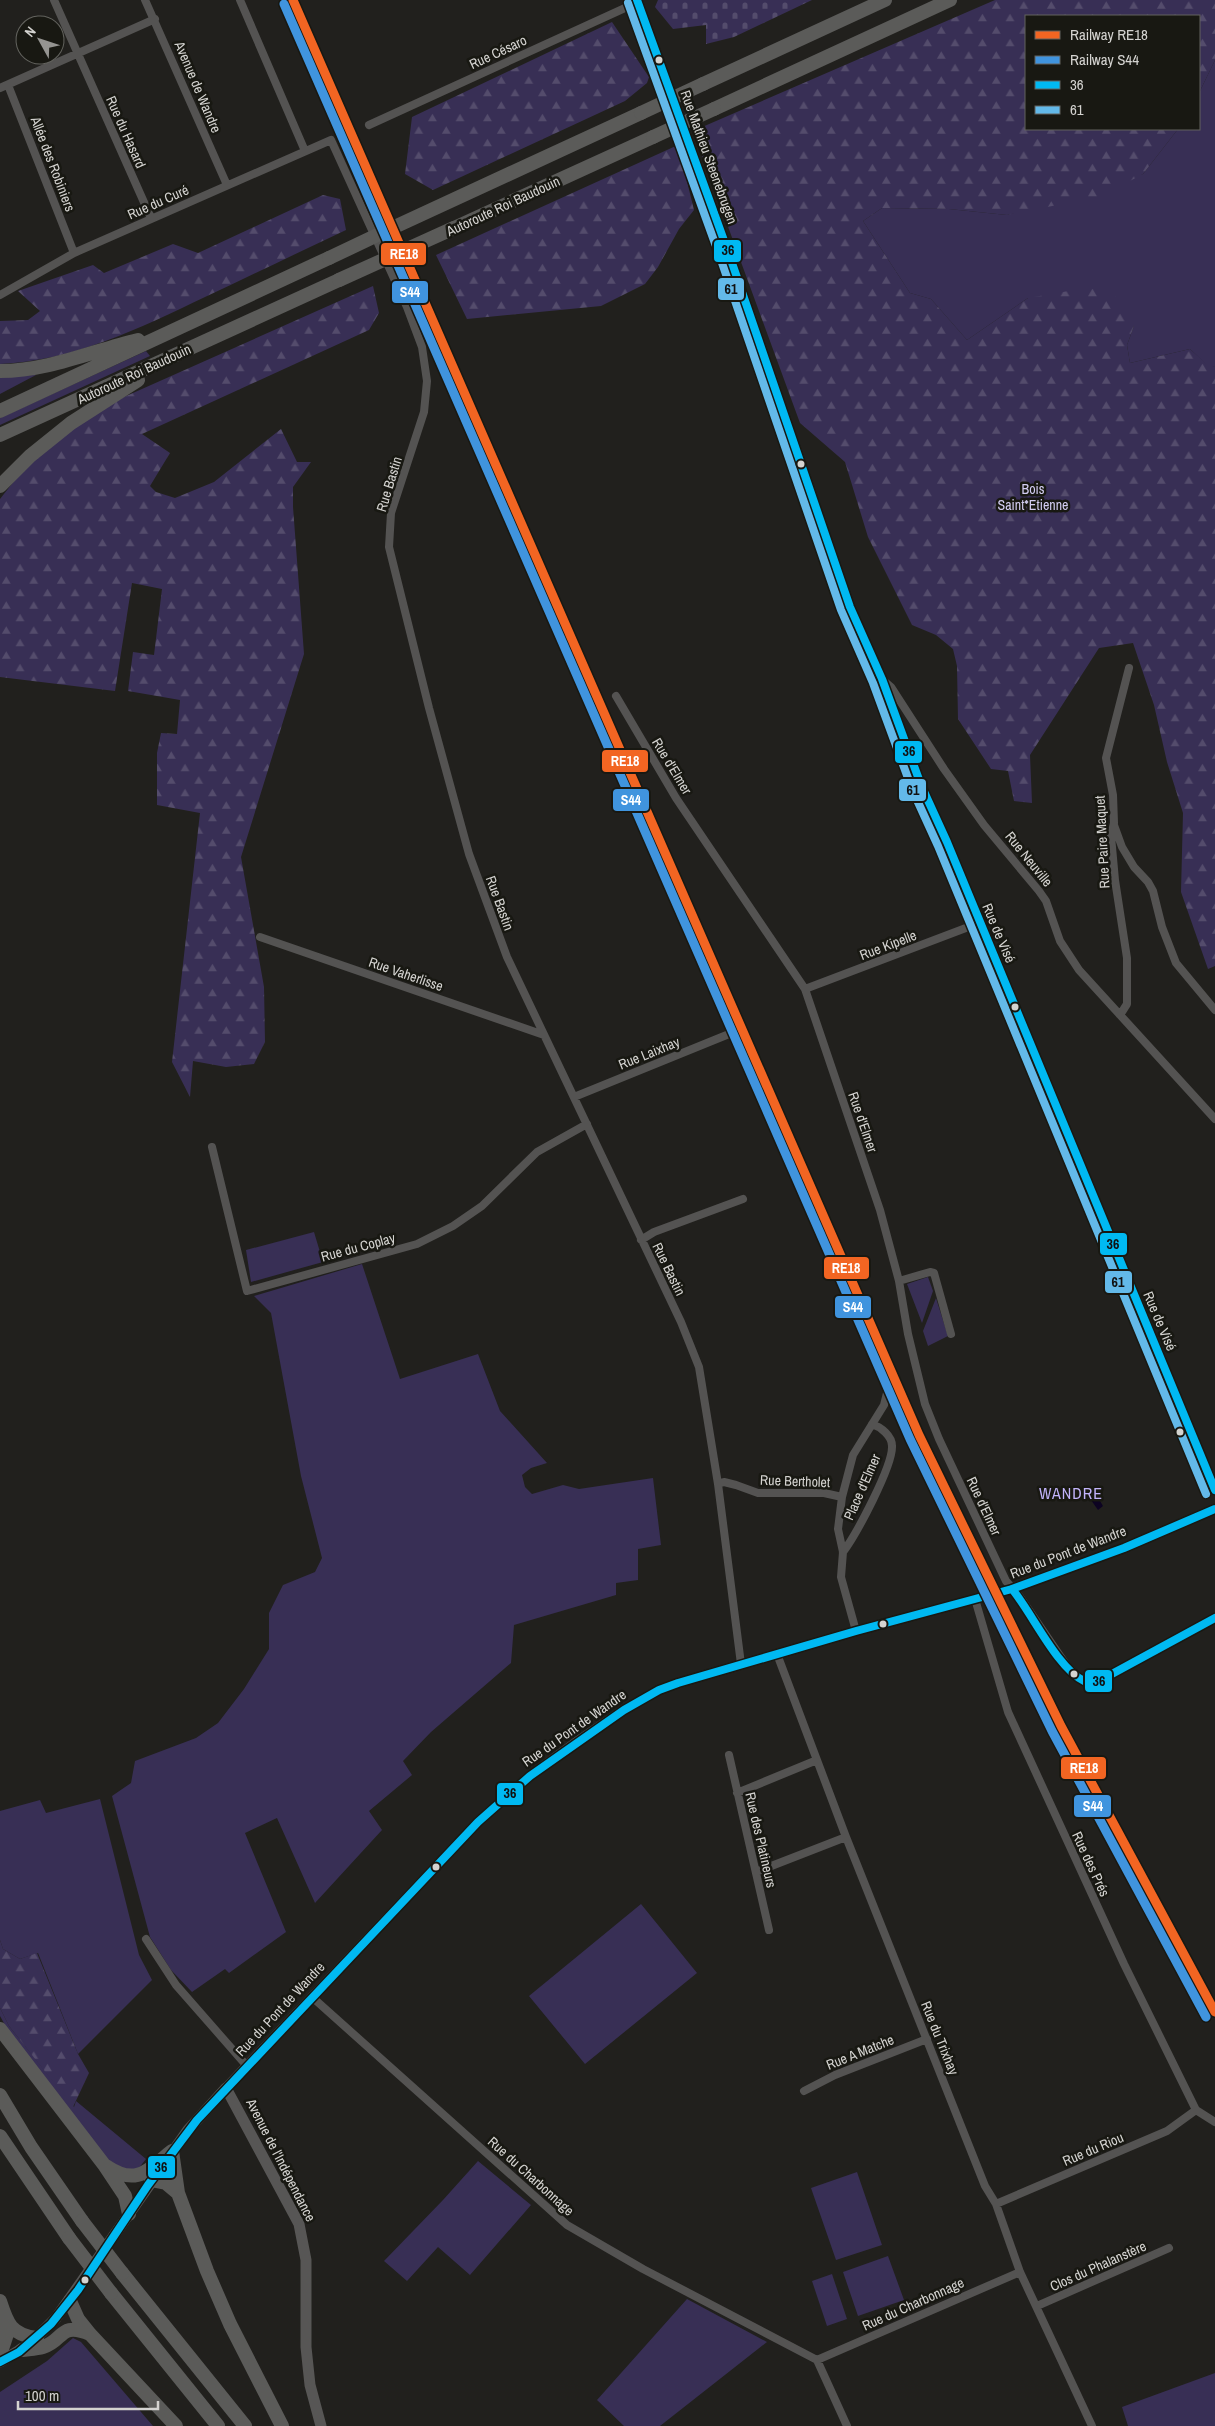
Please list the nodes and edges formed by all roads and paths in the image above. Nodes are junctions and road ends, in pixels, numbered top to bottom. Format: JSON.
{"nodes":[{"id":1,"x":54,"y":0,"type":"edge"},
{"id":2,"x":146,"y":0,"type":"edge"},
{"id":3,"x":240,"y":0,"type":"edge"},
{"id":4,"x":885,"y":0,"type":"edge"},
{"id":5,"x":950,"y":0,"type":"edge"},
{"id":6,"x":638,"y":1,"type":"edge"},
{"id":7,"x":155,"y":19,"type":"junction"},
{"id":8,"x":78,"y":55,"type":"junction"},
{"id":9,"x":8,"y":85,"type":"junction"},
{"id":10,"x":0,"y":88,"type":"edge"},
{"id":11,"x":369,"y":125,"type":"dead end"},
{"id":12,"x":331,"y":140,"type":"joint"},
{"id":13,"x":305,"y":151,"type":"junction"},
{"id":14,"x":227,"y":185,"type":"junction"},
{"id":15,"x":151,"y":218,"type":"junction"},
{"id":16,"x":74,"y":253,"type":"junction"},
{"id":17,"x":0,"y":296,"type":"edge"},
{"id":18,"x":166,"y":334,"type":"junction"},
{"id":19,"x":180,"y":353,"type":"junction"},
{"id":20,"x":0,"y":371,"type":"edge"},
{"id":21,"x":0,"y":411,"type":"edge"},
{"id":22,"x":0,"y":435,"type":"edge"},
{"id":23,"x":5,"y":481,"type":"edge"},
{"id":24,"x":0,"y":490,"type":"edge"},
{"id":25,"x":831,"y":552,"type":"joint"},
{"id":26,"x":1128,"y":668,"type":"dead end"},
{"id":27,"x":882,"y":679,"type":"junction"},
{"id":28,"x":616,"y":696,"type":"dead end"},
{"id":29,"x":1114,"y":824,"type":"junction"},
{"id":30,"x":979,"y":923,"type":"junction"},
{"id":31,"x":260,"y":937,"type":"dead end"},
{"id":32,"x":805,"y":989,"type":"junction"},
{"id":33,"x":1215,"y":1010,"type":"edge"},
{"id":34,"x":1120,"y":1015,"type":"junction"},
{"id":35,"x":734,"y":1032,"type":"dead end"},
{"id":36,"x":544,"y":1035,"type":"junction"},
{"id":37,"x":574,"y":1097,"type":"junction"},
{"id":38,"x":1215,"y":1119,"type":"edge"},
{"id":39,"x":587,"y":1124,"type":"junction"},
{"id":40,"x":212,"y":1147,"type":"dead end"},
{"id":41,"x":743,"y":1199,"type":"dead end"},
{"id":42,"x":641,"y":1240,"type":"junction"},
{"id":43,"x":899,"y":1281,"type":"junction"},
{"id":44,"x":952,"y":1334,"type":"dead end"},
{"id":45,"x":875,"y":1359,"type":"dead end"},
{"id":46,"x":872,"y":1424,"type":"junction"},
{"id":47,"x":718,"y":1484,"type":"junction"},
{"id":48,"x":1215,"y":1490,"type":"edge"},
{"id":49,"x":842,"y":1496,"type":"junction"},
{"id":50,"x":1215,"y":1509,"type":"edge"},
{"id":51,"x":842,"y":1552,"type":"junction"},
{"id":52,"x":1012,"y":1589,"type":"junction"},
{"id":53,"x":975,"y":1599,"type":"junction"},
{"id":54,"x":1215,"y":1618,"type":"edge"},
{"id":55,"x":856,"y":1631,"type":"junction"},
{"id":56,"x":777,"y":1654,"type":"junction"},
{"id":57,"x":741,"y":1664,"type":"junction"},
{"id":58,"x":729,"y":1755,"type":"dead end"},
{"id":59,"x":818,"y":1760,"type":"junction"},
{"id":60,"x":737,"y":1793,"type":"junction"},
{"id":61,"x":846,"y":1838,"type":"junction"},
{"id":62,"x":756,"y":1872,"type":"junction"},
{"id":63,"x":769,"y":1930,"type":"dead end"},
{"id":64,"x":146,"y":1939,"type":"dead end"},
{"id":65,"x":312,"y":1997,"type":"junction"},
{"id":66,"x":0,"y":2029,"type":"edge"},
{"id":67,"x":927,"y":2039,"type":"junction"},
{"id":68,"x":247,"y":2066,"type":"junction"},
{"id":69,"x":226,"y":2088,"type":"junction"},
{"id":70,"x":804,"y":2091,"type":"dead end"},
{"id":71,"x":0,"y":2095,"type":"edge"},
{"id":72,"x":1196,"y":2110,"type":"junction"},
{"id":73,"x":1215,"y":2122,"type":"edge"},
{"id":74,"x":0,"y":2136,"type":"edge"},
{"id":75,"x":172,"y":2151,"type":"junction"},
{"id":76,"x":106,"y":2166,"type":"junction"},
{"id":77,"x":151,"y":2180,"type":"junction"},
{"id":78,"x":178,"y":2193,"type":"junction"},
{"id":79,"x":996,"y":2204,"type":"junction"},
{"id":80,"x":128,"y":2214,"type":"junction"},
{"id":81,"x":1169,"y":2248,"type":"dead end"},
{"id":82,"x":1020,"y":2272,"type":"junction"},
{"id":83,"x":0,"y":2301,"type":"edge"},
{"id":84,"x":70,"y":2301,"type":"junction"},
{"id":85,"x":1037,"y":2306,"type":"junction"},
{"id":86,"x":7,"y":2322,"type":"junction"},
{"id":87,"x":90,"y":2334,"type":"junction"},
{"id":88,"x":36,"y":2338,"type":"junction"},
{"id":89,"x":22,"y":2350,"type":"junction"},
{"id":90,"x":0,"y":2355,"type":"edge"},
{"id":91,"x":817,"y":2360,"type":"junction"},
{"id":92,"x":0,"y":2362,"type":"edge"},
{"id":93,"x":176,"y":2426,"type":"edge"},
{"id":94,"x":218,"y":2426,"type":"edge"},
{"id":95,"x":245,"y":2426,"type":"edge"},
{"id":96,"x":282,"y":2426,"type":"edge"},
{"id":97,"x":321,"y":2426,"type":"edge"},
{"id":98,"x":847,"y":2426,"type":"edge"},
{"id":99,"x":1092,"y":2426,"type":"edge"}],
"edges":[{"from":1,"to":8,"type":"street","name":"Rue du Hasard"},
{"from":2,"to":7,"type":"street","name":"Avenue de Wandre"},
{"from":3,"to":13,"type":"street"},
{"from":4,"to":18,"type":"highway","name":"Autoroute Roi Baudouin","bridge":true},
{"from":5,"to":19,"type":"highway","name":"Autoroute Roi Baudouin","bridge":true},
{"from":6,"to":11,"type":"street","name":"Rue Césaro"},
{"from":6,"to":25,"type":"street","name":"Rue Mathieu Steenebrugen"},
{"from":7,"to":8,"type":"street"},
{"from":7,"to":14,"type":"street","name":"Avenue de Wandre"},
{"from":8,"to":9,"type":"street"},
{"from":8,"to":15,"type":"street","name":"Rue du Hasard"},
{"from":9,"to":10,"type":"street"},
{"from":9,"to":16,"type":"street","name":"Allée des Robiniers"},
{"from":12,"to":13,"type":"street","name":"Rue du Curé"},
{"from":12,"to":36,"type":"street","name":"Rue Bastin"},
{"from":13,"to":14,"type":"street","name":"Rue du Curé"},
{"from":14,"to":15,"type":"street","name":"Rue du Curé"},
{"from":15,"to":16,"type":"street","name":"Rue du Curé"},
{"from":16,"to":17,"type":"street","name":"Rue du Curé"},
{"from":18,"to":20,"type":"highway"},
{"from":18,"to":21,"type":"highway","name":"Autoroute Roi Baudouin"},
{"from":19,"to":22,"type":"highway","name":"Autoroute Roi Baudouin"},
{"from":19,"to":23,"type":"highway"},
{"from":23,"to":24,"type":"highway"},
{"from":25,"to":27,"type":"street","name":"Rue de Visé"},
{"from":26,"to":29,"type":"street","name":"Rue Paire Maquet"},
{"from":27,"to":30,"type":"street","name":"Rue de Visé"},
{"from":27,"to":34,"type":"street","name":"Rue Neuville"},
{"from":28,"to":32,"type":"street","name":"Rue d'Elmer"},
{"from":29,"to":33,"type":"street"},
{"from":29,"to":34,"type":"street","name":"Rue Paire Maquet"},
{"from":30,"to":32,"type":"street","name":"Rue Kipelle"},
{"from":30,"to":48,"type":"street","name":"Rue de Visé"},
{"from":31,"to":36,"type":"street","name":"Rue Vaherlisse"},
{"from":32,"to":43,"type":"street","name":"Rue d'Elmer"},
{"from":34,"to":38,"type":"street","name":"Rue Neuville"},
{"from":35,"to":37,"type":"street","name":"Rue Laixhay"},
{"from":36,"to":37,"type":"street","name":"Rue Bastin"},
{"from":37,"to":39,"type":"street","name":"Rue Bastin"},
{"from":39,"to":40,"type":"street","name":"Rue du Coplay"},
{"from":39,"to":42,"type":"street","name":"Rue Bastin"},
{"from":41,"to":42,"type":"street"},
{"from":42,"to":47,"type":"street","name":"Rue Bastin"},
{"from":43,"to":44,"type":"street"},
{"from":43,"to":52,"type":"street","name":"Rue d'Elmer"},
{"from":45,"to":46,"type":"street"},
{"from":46,"to":49,"type":"street","name":"Place d'Elmer"},
{"from":46,"to":51,"type":"street","name":"Place d'Elmer"},
{"from":47,"to":49,"type":"street","name":"Rue Bertholet"},
{"from":47,"to":57,"type":"street","name":"Rue Bastin"},
{"from":49,"to":51,"type":"street","name":"Place d'Elmer"},
{"from":50,"to":52,"type":"street","name":"Rue du Pont de Wandre"},
{"from":51,"to":55,"type":"street","name":"Place d'Elmer"},
{"from":52,"to":53,"type":"street","name":"Rue du Pont de Wandre"},
{"from":52,"to":54,"type":"street","name":"Rue d'Elmer"},
{"from":53,"to":55,"type":"street","name":"Rue du Pont de Wandre"},
{"from":53,"to":72,"type":"street","name":"Rue des Prés"},
{"from":55,"to":56,"type":"street","name":"Rue du Pont de Wandre"},
{"from":56,"to":57,"type":"street","name":"Rue du Pont de Wandre"},
{"from":56,"to":59,"type":"street","name":"Rue du Trixhay"},
{"from":57,"to":65,"type":"street","name":"Rue du Pont de Wandre"},
{"from":58,"to":60,"type":"street","name":"Rue des Platineurs"},
{"from":59,"to":60,"type":"street"},
{"from":59,"to":61,"type":"street","name":"Rue du Trixhay"},
{"from":60,"to":62,"type":"street","name":"Rue des Platineurs"},
{"from":61,"to":62,"type":"street"},
{"from":61,"to":67,"type":"street","name":"Rue du Trixhay"},
{"from":62,"to":63,"type":"street","name":"Rue des Platineurs"},
{"from":64,"to":68,"type":"street"},
{"from":65,"to":68,"type":"street","name":"Rue du Pont de Wandre"},
{"from":65,"to":91,"type":"street","name":"Rue du Charbonnage"},
{"from":66,"to":76,"type":"highway"},
{"from":67,"to":70,"type":"street","name":"Rue A Matche"},
{"from":67,"to":79,"type":"street","name":"Rue du Trixhay"},
{"from":68,"to":69,"type":"street","name":"Rue du Pont de Wandre"},
{"from":69,"to":75,"type":"main road","name":"Rue du Pont de Wandre"},
{"from":69,"to":97,"type":"main road","name":"Avenue de l'Indépendance"},
{"from":71,"to":95,"type":"highway","bridge":true},
{"from":72,"to":73,"type":"street"},
{"from":72,"to":79,"type":"street","name":"Rue du Riou"},
{"from":74,"to":94,"type":"highway","bridge":true},
{"from":75,"to":76,"type":"highway"},
{"from":75,"to":77,"type":"main road","name":"Rue du Pont de Wandre"},
{"from":75,"to":78,"type":"highway"},
{"from":76,"to":80,"type":"highway"},
{"from":77,"to":78,"type":"highway"},
{"from":77,"to":80,"type":"main road","name":"Rue du Pont de Wandre"},
{"from":78,"to":96,"type":"highway"},
{"from":79,"to":82,"type":"street","name":"Rue du Trixhay"},
{"from":80,"to":84,"type":"main road","name":"Rue du Pont de Wandre"},
{"from":81,"to":85,"type":"street","name":"Clos du Phalanstère"},
{"from":82,"to":85,"type":"street","name":"Rue du Trixhay"},
{"from":82,"to":91,"type":"street","name":"Rue du Charbonnage"},
{"from":83,"to":86,"type":"highway"},
{"from":84,"to":87,"type":"highway"},
{"from":84,"to":88,"type":"main road","name":"Rue du Pont de Wandre"},
{"from":85,"to":99,"type":"street","name":"Rue du Trixhay"},
{"from":86,"to":88,"type":"highway"},
{"from":86,"to":90,"type":"highway"},
{"from":87,"to":89,"type":"highway"},
{"from":87,"to":93,"type":"highway"},
{"from":88,"to":89,"type":"main road","name":"Rue du Pont de Wandre"},
{"from":89,"to":92,"type":"main road","name":"Rue du Pont de Wandre"},
{"from":91,"to":98,"type":"street"}]}
